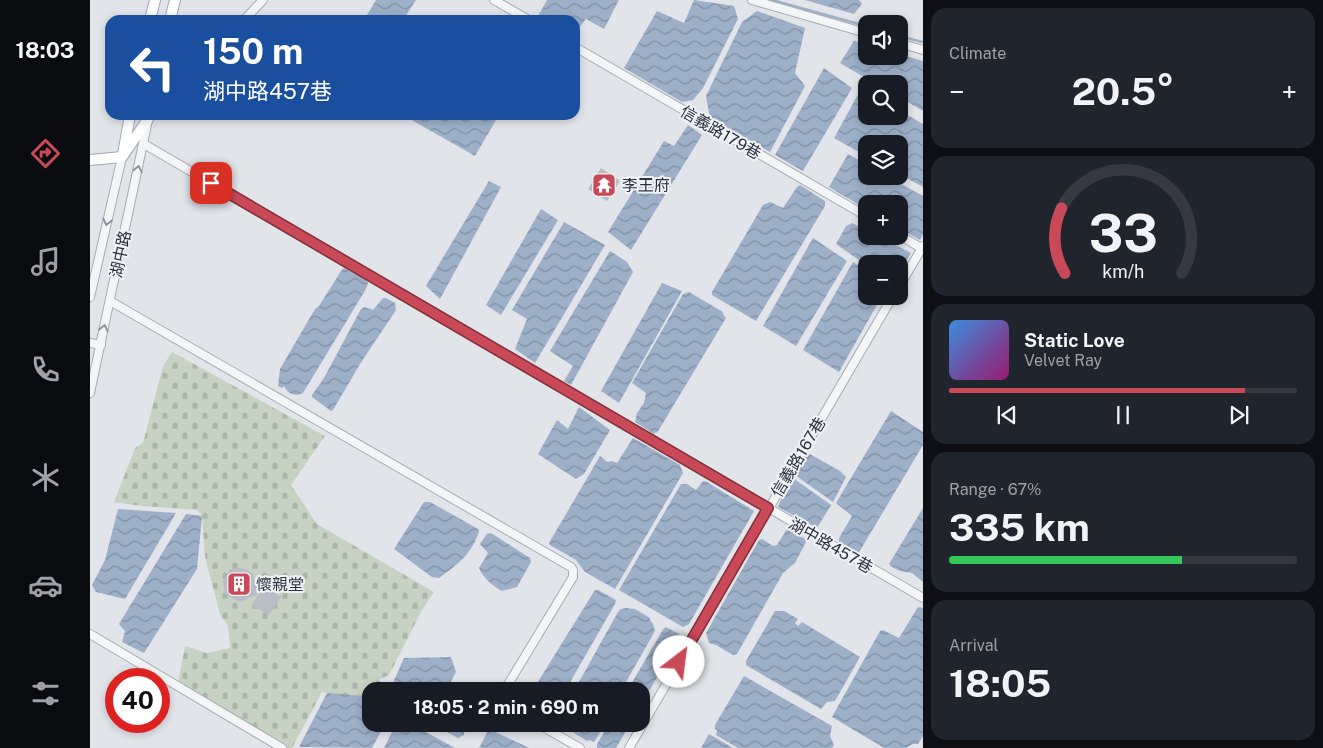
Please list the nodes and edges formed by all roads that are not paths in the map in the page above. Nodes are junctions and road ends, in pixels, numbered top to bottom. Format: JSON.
{"nodes":[{"id":1,"x":155,"y":0,"type":"edge"},
{"id":2,"x":175,"y":0,"type":"edge"},
{"id":3,"x":263,"y":0,"type":"edge"},
{"id":4,"x":494,"y":0,"type":"edge"},
{"id":5,"x":752,"y":0,"type":"edge"},
{"id":6,"x":151,"y":15,"type":"edge"},
{"id":7,"x":171,"y":15,"type":"edge"},
{"id":8,"x":249,"y":15,"type":"edge"},
{"id":9,"x":520,"y":15,"type":"edge"},
{"id":10,"x":858,"y":31,"type":"edge"},
{"id":11,"x":908,"y":46,"type":"edge"},
{"id":12,"x":580,"y":50,"type":"edge"},
{"id":13,"x":923,"y":50,"type":"edge"},
{"id":14,"x":129,"y":120,"type":"edge"},
{"id":15,"x":147,"y":120,"type":"edge"},
{"id":16,"x":149,"y":120,"type":"edge"},
{"id":17,"x":144,"y":144,"type":"junction"},
{"id":18,"x":122,"y":157,"type":"junction"},
{"id":19,"x":90,"y":160,"type":"edge"},
{"id":20,"x":858,"y":211,"type":"edge"},
{"id":21,"x":908,"y":240,"type":"edge"},
{"id":22,"x":922,"y":248,"type":"edge"},
{"id":23,"x":908,"y":272,"type":"edge"},
{"id":24,"x":90,"y":297,"type":"edge"},
{"id":25,"x":110,"y":301,"type":"junction"},
{"id":26,"x":888,"y":305,"type":"edge"},
{"id":27,"x":90,"y":343,"type":"edge"},
{"id":28,"x":101,"y":345,"type":"junction"},
{"id":29,"x":90,"y":393,"type":"edge"},
{"id":30,"x":768,"y":508,"type":"junction"},
{"id":31,"x":923,"y":598,"type":"edge"},
{"id":32,"x":90,"y":634,"type":"edge"},
{"id":33,"x":509,"y":682,"type":"edge"},
{"id":34,"x":552,"y":732,"type":"edge"},
{"id":35,"x":277,"y":747,"type":"edge"},
{"id":36,"x":580,"y":748,"type":"edge"},
{"id":37,"x":629,"y":748,"type":"edge"}],
"edges":[{"from":1,"to":6,"type":"main road"},
{"from":2,"to":7,"type":"main road"},
{"from":3,"to":8,"type":"street"},
{"from":4,"to":9,"type":"street"},
{"from":5,"to":10,"type":"street"},
{"from":11,"to":13,"type":"street"},
{"from":12,"to":20,"type":"street","name":"信義路179巷"},
{"from":14,"to":18,"type":"main road","name":"湖中路"},
{"from":15,"to":18,"type":"main road"},
{"from":16,"to":17,"type":"street","name":"湖中路"},
{"from":25,"to":17,"type":"street","name":"湖中路","one_way":true},
{"from":17,"to":30,"type":"street","name":"湖中路457巷"},
{"from":18,"to":19,"type":"main road"},
{"from":18,"to":24,"type":"street","name":"湖中路","one_way":true},
{"from":21,"to":22,"type":"street"},
{"from":22,"to":23,"type":"street"},
{"from":28,"to":25,"type":"street","name":"湖中路","one_way":true},
{"from":25,"to":33,"type":"street"},
{"from":26,"to":30,"type":"street","name":"信義路167巷"},
{"from":27,"to":28,"type":"street"},
{"from":28,"to":29,"type":"street","name":"湖中路"},
{"from":30,"to":31,"type":"street","name":"湖中路457巷"},
{"from":30,"to":37,"type":"street","name":"信義路167巷"},
{"from":32,"to":35,"type":"street"},
{"from":34,"to":36,"type":"street"}]}
